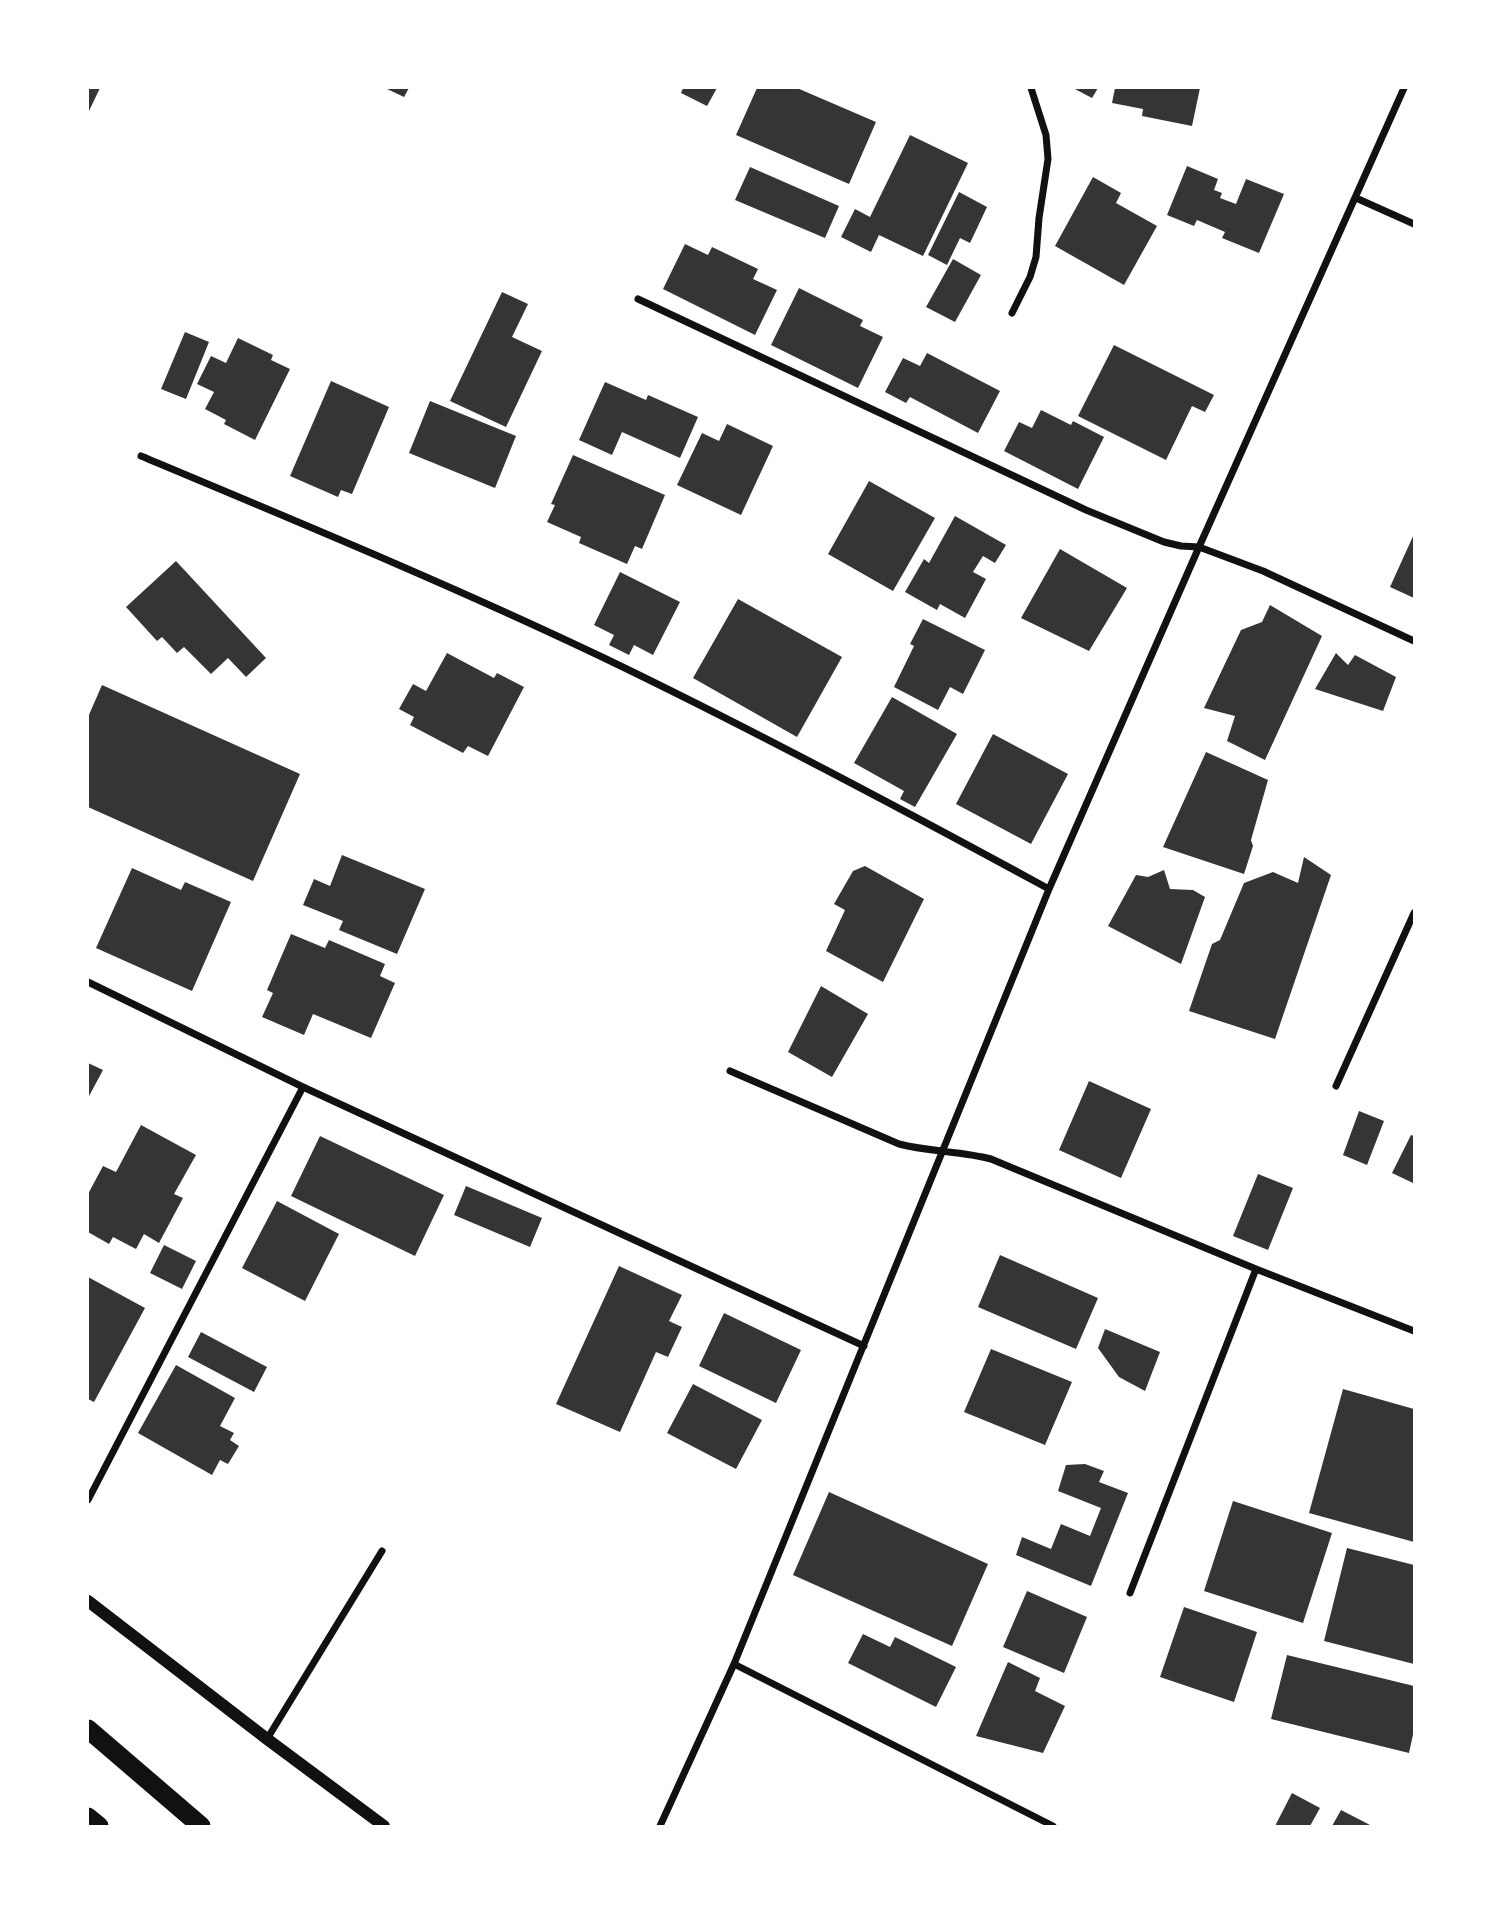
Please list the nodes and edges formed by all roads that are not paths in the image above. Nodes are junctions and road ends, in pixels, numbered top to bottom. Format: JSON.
{"nodes":[{"id":1,"x":1031,"y":88,"type":"edge"},
{"id":2,"x":1404,"y":88,"type":"edge"},
{"id":3,"x":1356,"y":198,"type":"junction"},
{"id":4,"x":1415,"y":224,"type":"edge"},
{"id":5,"x":638,"y":299,"type":"dead end"},
{"id":6,"x":1012,"y":313,"type":"dead end"},
{"id":7,"x":141,"y":457,"type":"dead end"},
{"id":8,"x":1199,"y":547,"type":"junction"},
{"id":9,"x":1415,"y":641,"type":"edge"},
{"id":10,"x":1049,"y":889,"type":"junction"},
{"id":11,"x":1415,"y":913,"type":"edge"},
{"id":12,"x":88,"y":982,"type":"edge"},
{"id":13,"x":730,"y":1071,"type":"dead end"},
{"id":14,"x":1336,"y":1086,"type":"dead end"},
{"id":15,"x":303,"y":1087,"type":"junction"},
{"id":16,"x":942,"y":1151,"type":"junction"},
{"id":17,"x":1256,"y":1269,"type":"junction"},
{"id":18,"x":1415,"y":1331,"type":"edge"},
{"id":19,"x":864,"y":1346,"type":"junction"},
{"id":20,"x":88,"y":1500,"type":"edge"},
{"id":21,"x":382,"y":1551,"type":"dead end"},
{"id":22,"x":1130,"y":1593,"type":"dead end"},
{"id":23,"x":88,"y":1601,"type":"edge"},
{"id":24,"x":734,"y":1664,"type":"junction"},
{"id":25,"x":88,"y":1729,"type":"edge"},
{"id":26,"x":267,"y":1739,"type":"junction"},
{"id":27,"x":88,"y":1817,"type":"edge"},
{"id":28,"x":99,"y":1826,"type":"edge"},
{"id":29,"x":201,"y":1826,"type":"edge"},
{"id":30,"x":384,"y":1826,"type":"edge"},
{"id":31,"x":660,"y":1826,"type":"edge"},
{"id":32,"x":1053,"y":1826,"type":"edge"}],
"edges":[{"from":1,"to":6,"type":"street"},
{"from":2,"to":3,"type":"street"},
{"from":3,"to":4,"type":"street"},
{"from":3,"to":8,"type":"street"},
{"from":5,"to":8,"type":"street"},
{"from":7,"to":10,"type":"street"},
{"from":8,"to":9,"type":"street"},
{"from":8,"to":10,"type":"street"},
{"from":10,"to":16,"type":"street"},
{"from":11,"to":14,"type":"street"},
{"from":12,"to":15,"type":"street"},
{"from":13,"to":16,"type":"street"},
{"from":15,"to":19,"type":"street"},
{"from":15,"to":20,"type":"street"},
{"from":16,"to":17,"type":"street"},
{"from":16,"to":19,"type":"street"},
{"from":17,"to":18,"type":"street"},
{"from":17,"to":22,"type":"street"},
{"from":19,"to":24,"type":"street"},
{"from":21,"to":26,"type":"street"},
{"from":23,"to":26,"type":"street"},
{"from":24,"to":31,"type":"street"},
{"from":24,"to":32,"type":"street"},
{"from":25,"to":29,"type":"highway"},
{"from":26,"to":30,"type":"street"},
{"from":27,"to":28,"type":"highway"}]}
